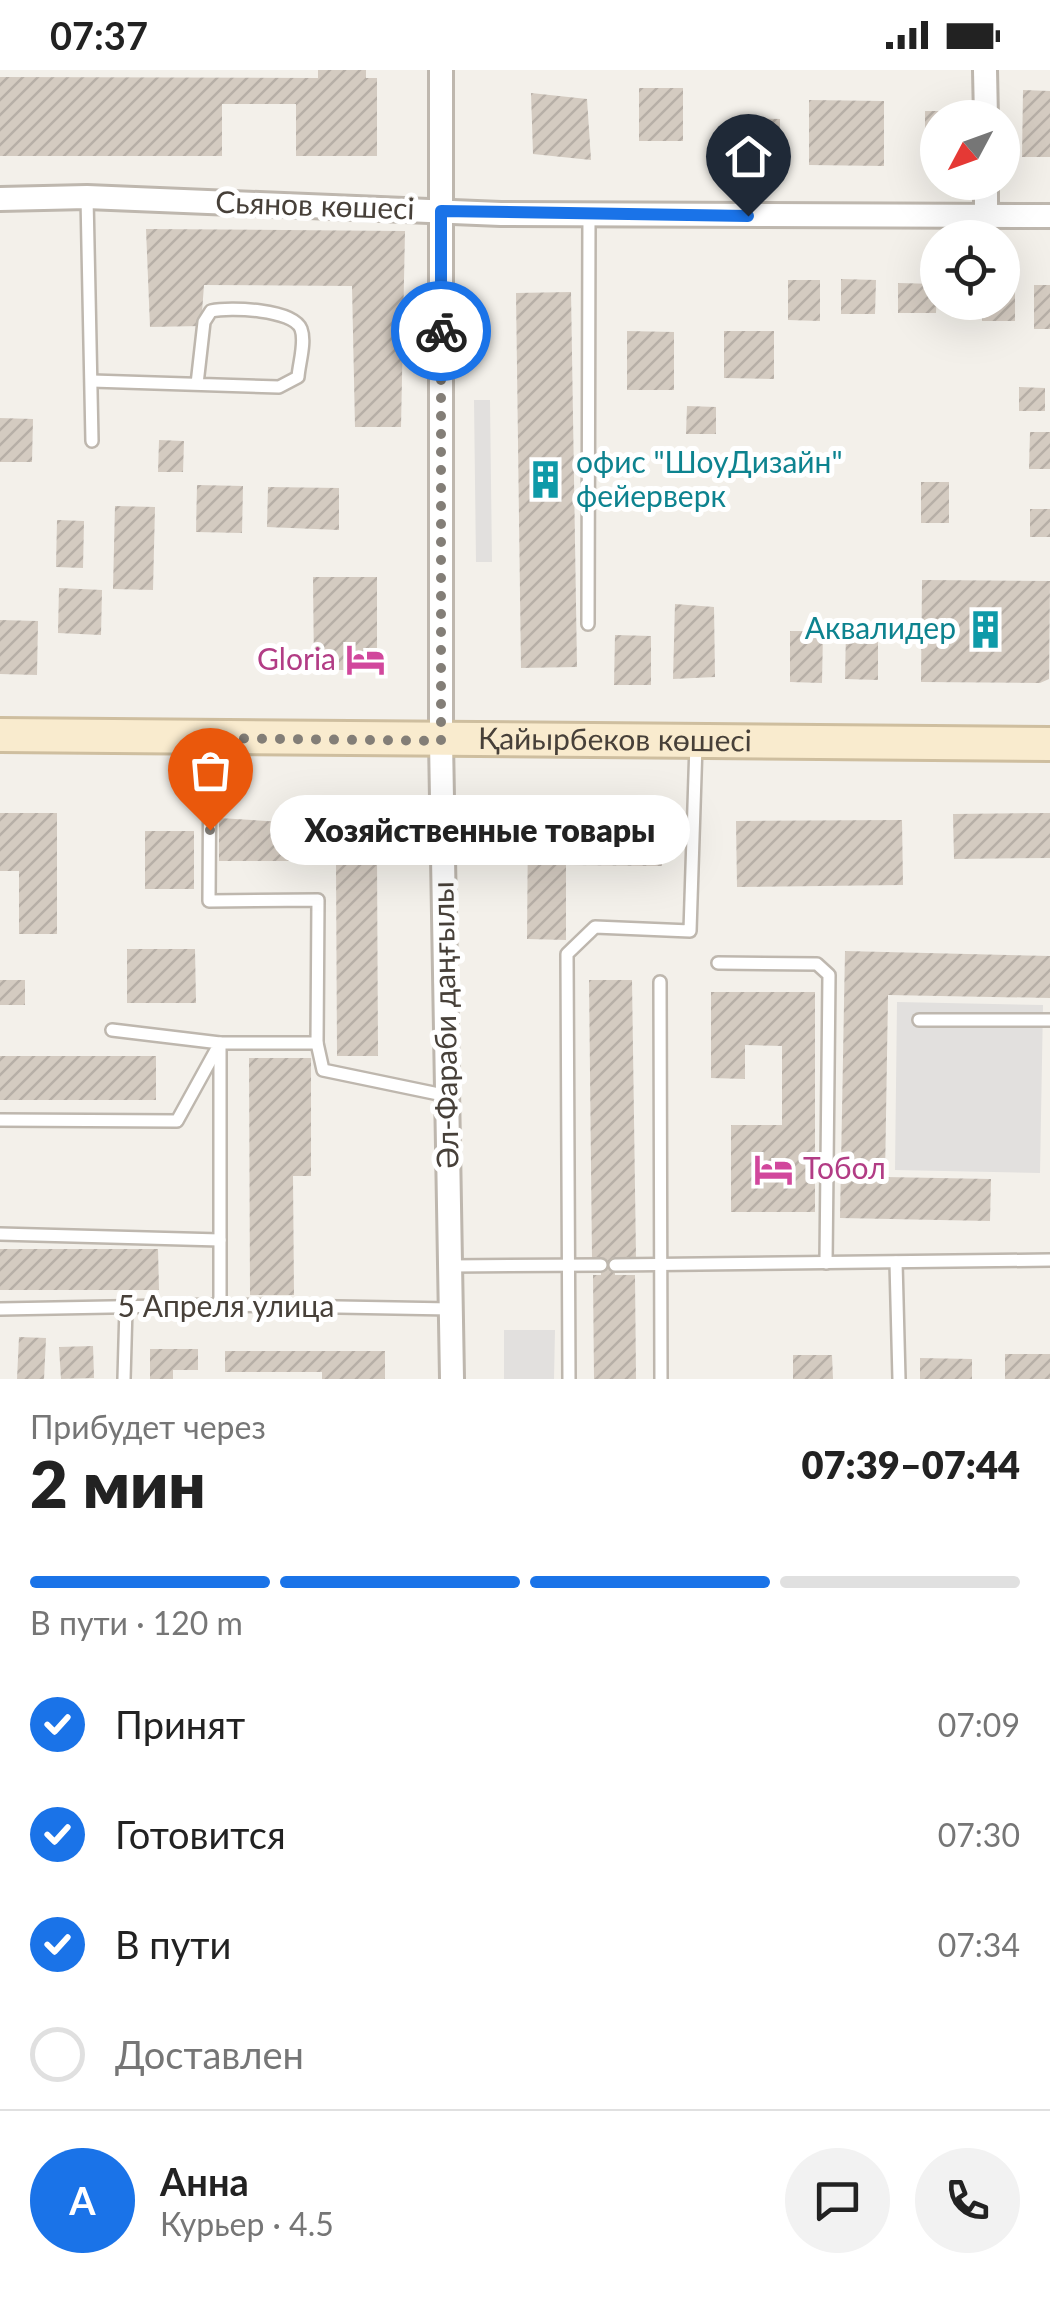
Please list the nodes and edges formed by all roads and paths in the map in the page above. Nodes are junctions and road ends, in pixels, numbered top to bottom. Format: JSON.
{"nodes":[{"id":1,"x":441,"y":70,"type":"edge"},
{"id":2,"x":986,"y":70,"type":"edge"},
{"id":3,"x":986,"y":100,"type":"edge"},
{"id":4,"x":87,"y":197,"type":"junction"},
{"id":5,"x":0,"y":199,"type":"edge"},
{"id":6,"x":986,"y":200,"type":"edge"},
{"id":7,"x":441,"y":211,"type":"junction"},
{"id":8,"x":589,"y":215,"type":"junction"},
{"id":9,"x":986,"y":216,"type":"junction"},
{"id":10,"x":1050,"y":216,"type":"edge"},
{"id":11,"x":92,"y":381,"type":"junction"},
{"id":12,"x":197,"y":384,"type":"junction"},
{"id":13,"x":92,"y":442,"type":"dead end"},
{"id":14,"x":588,"y":624,"type":"dead end"},
{"id":15,"x":0,"y":735,"type":"edge"},
{"id":16,"x":210,"y":738,"type":"junction"},
{"id":17,"x":441,"y":741,"type":"junction"},
{"id":18,"x":696,"y":742,"type":"junction"},
{"id":19,"x":1050,"y":744,"type":"edge"},
{"id":20,"x":718,"y":963,"type":"dead end"},
{"id":21,"x":660,"y":982,"type":"dead end"},
{"id":22,"x":919,"y":1020,"type":"dead end"},
{"id":23,"x":1050,"y":1020,"type":"edge"},
{"id":24,"x":112,"y":1030,"type":"dead end"},
{"id":25,"x":317,"y":1043,"type":"junction"},
{"id":26,"x":220,"y":1044,"type":"junction"},
{"id":27,"x":448,"y":1096,"type":"junction"},
{"id":28,"x":0,"y":1120,"type":"edge"},
{"id":29,"x":0,"y":1234,"type":"edge"},
{"id":30,"x":220,"y":1240,"type":"junction"},
{"id":31,"x":1050,"y":1260,"type":"edge"},
{"id":32,"x":896,"y":1262,"type":"junction"},
{"id":33,"x":826,"y":1263,"type":"junction"},
{"id":34,"x":662,"y":1264,"type":"junction"},
{"id":35,"x":450,"y":1266,"type":"junction"},
{"id":36,"x":567,"y":1266,"type":"junction"},
{"id":37,"x":220,"y":1305,"type":"junction"},
{"id":38,"x":126,"y":1307,"type":"junction"},
{"id":39,"x":452,"y":1309,"type":"junction"},
{"id":40,"x":0,"y":1310,"type":"edge"},
{"id":41,"x":124,"y":1379,"type":"edge"},
{"id":42,"x":452,"y":1379,"type":"edge"},
{"id":43,"x":569,"y":1379,"type":"edge"},
{"id":44,"x":661,"y":1379,"type":"edge"},
{"id":45,"x":899,"y":1379,"type":"edge"}],
"edges":[{"from":1,"to":7,"type":"street","name":"Әл-Фараби даңғылы"},
{"from":2,"to":3,"type":"street"},
{"from":4,"to":5,"type":"street","name":"Сьянов көшесі"},
{"from":4,"to":7,"type":"street","name":"Сьянов көшесі"},
{"from":4,"to":11,"type":"lane"},
{"from":6,"to":9,"type":"street"},
{"from":7,"to":8,"type":"street","name":"Сьянов көшесі"},
{"from":7,"to":17,"type":"street","name":"Әл-Фараби даңғылы"},
{"from":8,"to":9,"type":"street","name":"Сьянов көшесі"},
{"from":8,"to":14,"type":"lane"},
{"from":9,"to":10,"type":"street","name":"Сьянов көшесі"},
{"from":11,"to":12,"type":"lane"},
{"from":11,"to":13,"type":"lane"},
{"from":12,"to":12,"type":"lane"},
{"from":15,"to":16,"type":"main road","name":"Қайырбеков көшесі"},
{"from":16,"to":17,"type":"main road","name":"Қайырбеков көшесі"},
{"from":16,"to":25,"type":"lane"},
{"from":17,"to":18,"type":"main road","name":"Қайырбеков көшесі"},
{"from":17,"to":27,"type":"street","name":"Әл-Фараби даңғылы"},
{"from":18,"to":19,"type":"main road","name":"Қайырбеков көшесі"},
{"from":18,"to":36,"type":"lane"},
{"from":20,"to":33,"type":"lane"},
{"from":21,"to":34,"type":"lane"},
{"from":22,"to":23,"type":"lane"},
{"from":24,"to":26,"type":"lane"},
{"from":25,"to":26,"type":"lane"},
{"from":25,"to":27,"type":"lane"},
{"from":26,"to":28,"type":"lane"},
{"from":26,"to":30,"type":"lane"},
{"from":27,"to":35,"type":"street","name":"Әл-Фараби даңғылы"},
{"from":29,"to":30,"type":"lane"},
{"from":30,"to":37,"type":"lane"},
{"from":31,"to":32,"type":"lane"},
{"from":32,"to":33,"type":"lane"},
{"from":32,"to":45,"type":"lane"},
{"from":33,"to":34,"type":"lane"},
{"from":34,"to":36,"type":"lane"},
{"from":34,"to":44,"type":"lane"},
{"from":35,"to":36,"type":"lane"},
{"from":35,"to":39,"type":"street","name":"Әл-Фараби даңғылы"},
{"from":36,"to":43,"type":"lane"},
{"from":37,"to":38,"type":"lane","name":"5 Апреля улица"},
{"from":37,"to":39,"type":"lane","name":"5 Апреля улица"},
{"from":38,"to":40,"type":"lane","name":"5 Апреля улица"},
{"from":38,"to":41,"type":"lane"},
{"from":39,"to":42,"type":"street","name":"Әл-Фараби даңғылы"}]}
